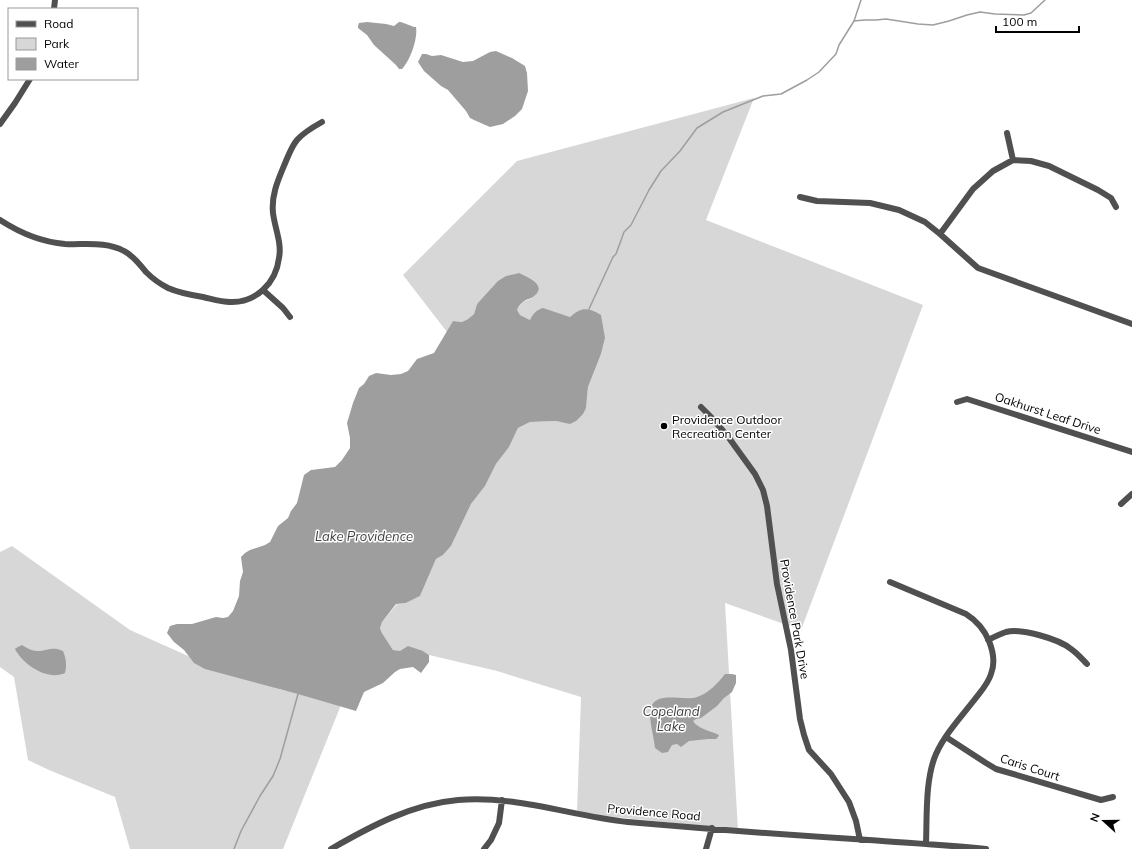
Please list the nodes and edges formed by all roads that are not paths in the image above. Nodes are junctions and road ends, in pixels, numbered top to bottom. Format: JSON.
{"nodes":[{"id":1,"x":29,"y":80,"type":"edge"},
{"id":2,"x":322,"y":122,"type":"dead end"},
{"id":3,"x":0,"y":124,"type":"edge"},
{"id":4,"x":1006,"y":133,"type":"dead end"},
{"id":5,"x":1013,"y":160,"type":"junction"},
{"id":6,"x":800,"y":197,"type":"dead end"},
{"id":7,"x":1116,"y":207,"type":"dead end"},
{"id":8,"x":0,"y":220,"type":"edge"},
{"id":9,"x":940,"y":234,"type":"junction"},
{"id":10,"x":263,"y":290,"type":"junction"},
{"id":11,"x":290,"y":317,"type":"dead end"},
{"id":12,"x":1132,"y":324,"type":"edge"},
{"id":13,"x":957,"y":402,"type":"dead end"},
{"id":14,"x":700,"y":407,"type":"dead end"},
{"id":15,"x":1132,"y":452,"type":"edge"},
{"id":16,"x":1132,"y":494,"type":"edge"},
{"id":17,"x":1121,"y":504,"type":"dead end"},
{"id":18,"x":890,"y":582,"type":"dead end"},
{"id":19,"x":988,"y":640,"type":"junction"},
{"id":20,"x":1087,"y":664,"type":"dead end"},
{"id":21,"x":946,"y":737,"type":"junction"},
{"id":22,"x":1113,"y":797,"type":"dead end"},
{"id":23,"x":502,"y":800,"type":"junction"},
{"id":24,"x":712,"y":828,"type":"junction"},
{"id":25,"x":860,"y":840,"type":"junction"},
{"id":26,"x":924,"y":846,"type":"edge"},
{"id":27,"x":331,"y":849,"type":"edge"},
{"id":28,"x":484,"y":849,"type":"edge"},
{"id":29,"x":706,"y":849,"type":"edge"},
{"id":30,"x":986,"y":849,"type":"edge"}],
"edges":[{"from":1,"to":3,"type":"street"},
{"from":2,"to":10,"type":"street"},
{"from":4,"to":5,"type":"street"},
{"from":5,"to":7,"type":"street"},
{"from":5,"to":9,"type":"street"},
{"from":6,"to":9,"type":"street"},
{"from":8,"to":10,"type":"street"},
{"from":9,"to":12,"type":"street"},
{"from":10,"to":11,"type":"street"},
{"from":13,"to":15,"type":"street","name":"Oakhurst Leaf Drive"},
{"from":14,"to":25,"type":"street","name":"Providence Park Drive"},
{"from":16,"to":17,"type":"street"},
{"from":18,"to":19,"type":"street"},
{"from":19,"to":20,"type":"street"},
{"from":19,"to":21,"type":"street"},
{"from":21,"to":22,"type":"street","name":"Caris Court"},
{"from":21,"to":26,"type":"street"},
{"from":23,"to":24,"type":"street","name":"Providence Road"},
{"from":23,"to":27,"type":"street","name":"Providence Road"},
{"from":23,"to":28,"type":"street"},
{"from":24,"to":25,"type":"street","name":"Providence Road"},
{"from":24,"to":29,"type":"street"},
{"from":25,"to":26,"type":"street","name":"Providence Road"},
{"from":26,"to":30,"type":"street","name":"Providence Road"}]}
